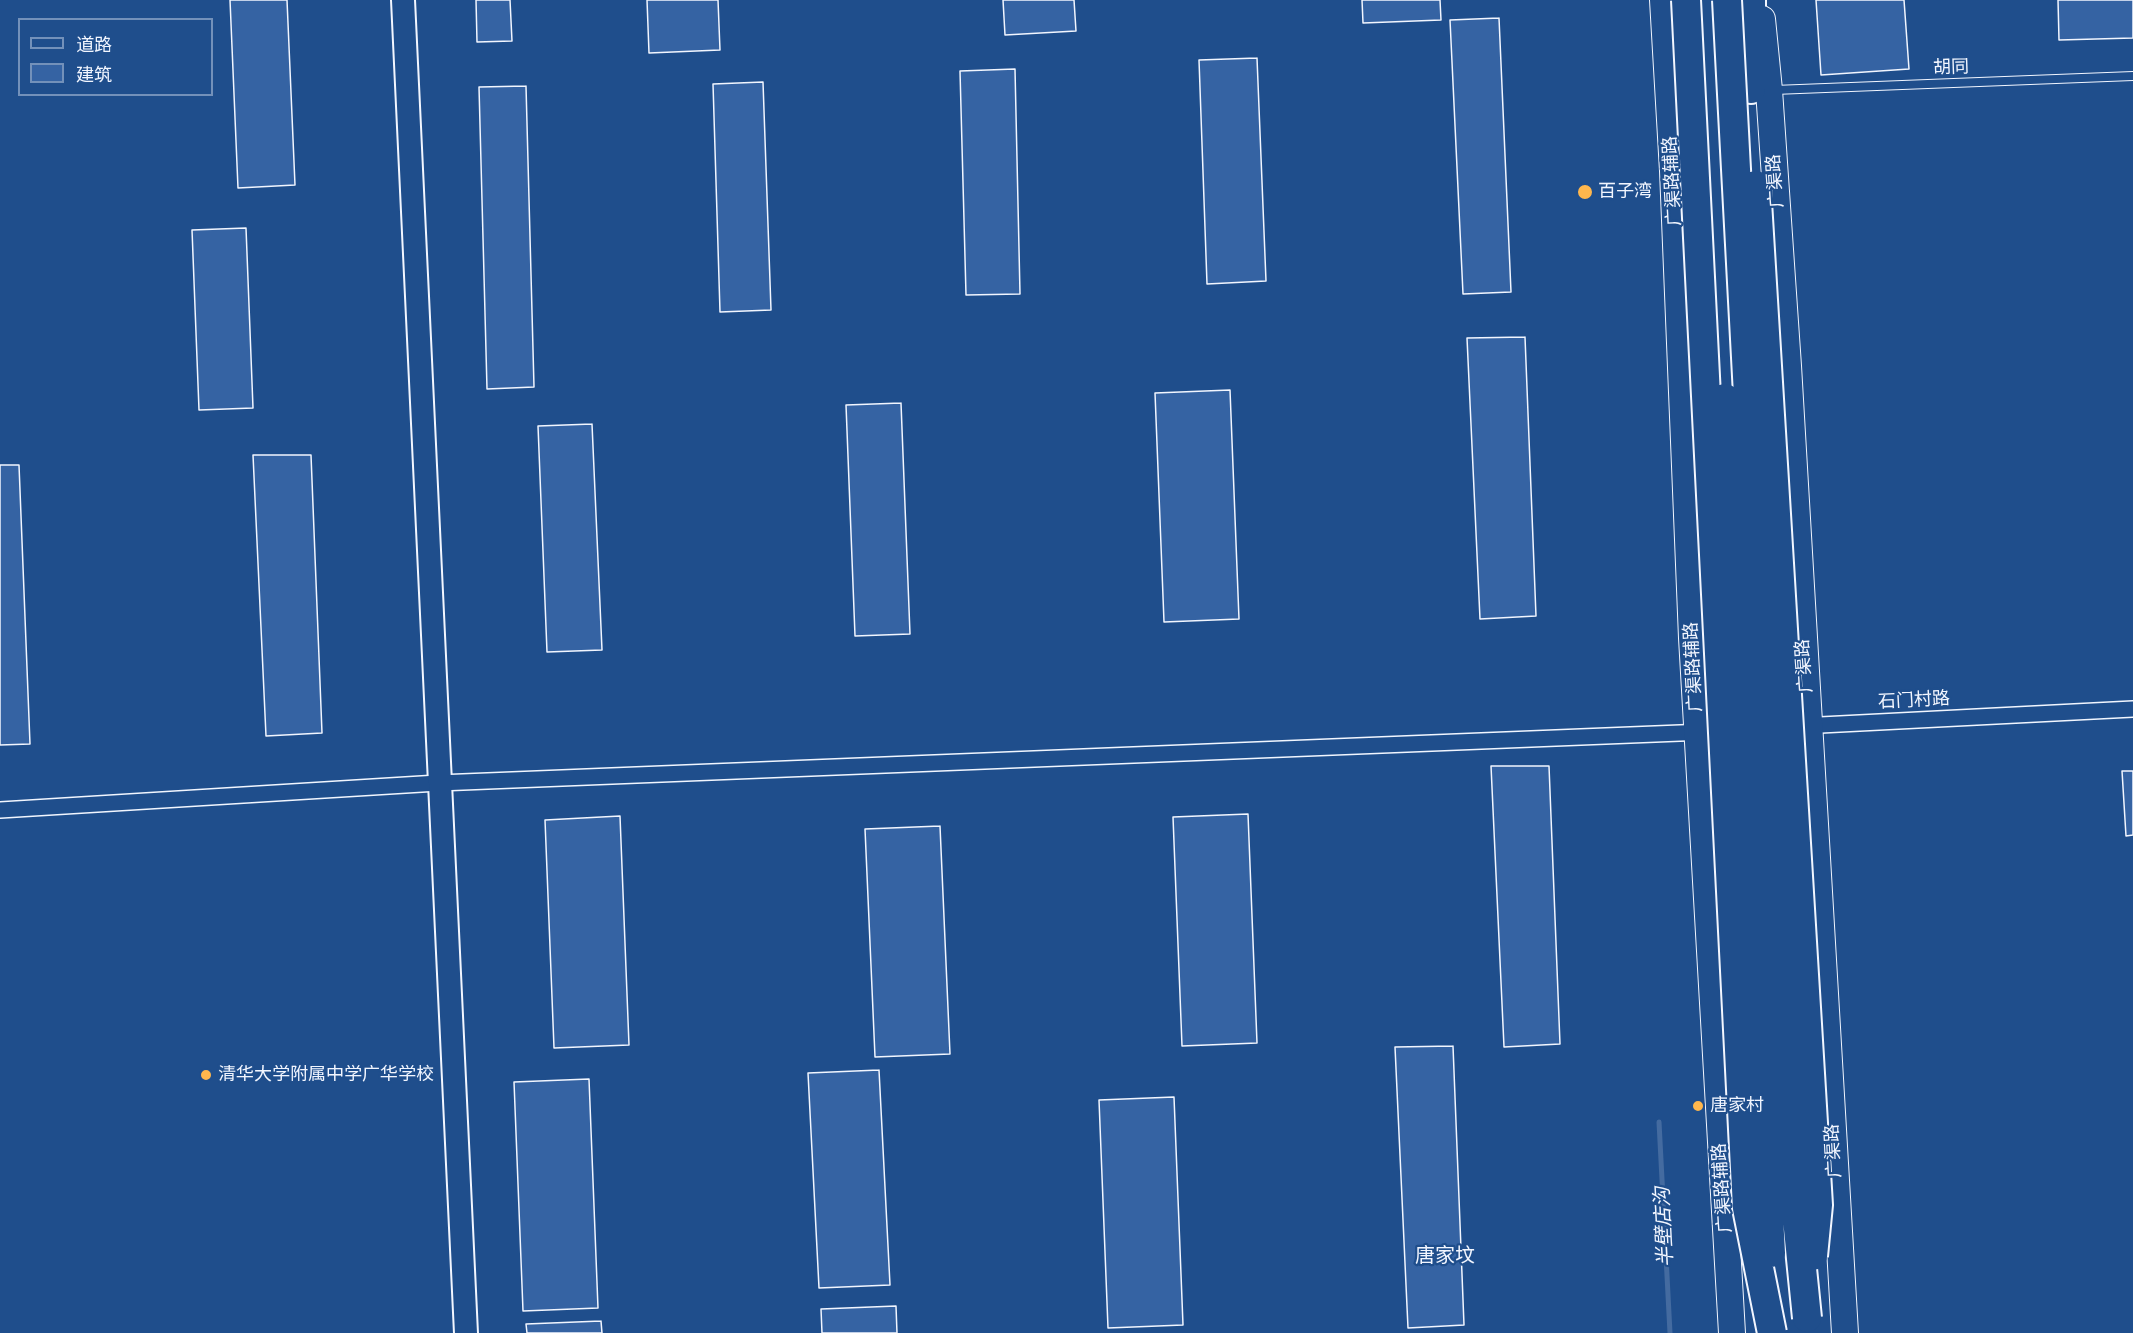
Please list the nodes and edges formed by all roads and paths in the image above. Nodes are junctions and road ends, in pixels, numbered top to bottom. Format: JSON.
{"nodes":[{"id":1,"x":402,"y":0,"type":"edge"},
{"id":2,"x":1663,"y":0,"type":"edge"},
{"id":3,"x":1686,"y":0,"type":"edge"},
{"id":4,"x":1706,"y":0,"type":"edge"},
{"id":5,"x":1727,"y":0,"type":"edge"},
{"id":6,"x":1751,"y":0,"type":"edge"},
{"id":7,"x":1760,"y":0,"type":"edge"},
{"id":8,"x":2133,"y":76,"type":"edge"},
{"id":9,"x":1760,"y":90,"type":"junction"},
{"id":10,"x":1688,"y":547,"type":"junction"},
{"id":11,"x":1798,"y":547,"type":"junction"},
{"id":12,"x":2133,"y":709,"type":"edge"},
{"id":13,"x":1809,"y":726,"type":"junction"},
{"id":14,"x":1697,"y":732,"type":"junction"},
{"id":15,"x":438,"y":783,"type":"junction"},
{"id":16,"x":0,"y":810,"type":"edge"},
{"id":17,"x":1819,"y":902,"type":"junction"},
{"id":18,"x":1708,"y":909,"type":"junction"},
{"id":19,"x":1808,"y":1325,"type":"edge"},
{"id":20,"x":466,"y":1333,"type":"edge"},
{"id":21,"x":1732,"y":1333,"type":"edge"},
{"id":22,"x":1773,"y":1333,"type":"edge"},
{"id":23,"x":1845,"y":1333,"type":"edge"}],
"edges":[{"from":1,"to":15,"type":"street"},
{"from":2,"to":10,"type":"main road","name":"广渠路辅路"},
{"from":3,"to":22,"type":"highway","bridge":true},
{"from":4,"to":22,"type":"highway","bridge":true},
{"from":5,"to":19,"type":"highway","bridge":true},
{"from":6,"to":9,"type":"highway"},
{"from":7,"to":9,"type":"main road","name":"广渠路"},
{"from":8,"to":9,"type":"lane","name":"胡同"},
{"from":9,"to":11,"type":"main road","name":"广渠路"},
{"from":9,"to":19,"type":"highway","bridge":true},
{"from":10,"to":11,"type":"street"},
{"from":10,"to":14,"type":"main road","name":"广渠路辅路"},
{"from":11,"to":13,"type":"main road","name":"广渠路"},
{"from":12,"to":13,"type":"street","name":"石门村路"},
{"from":13,"to":14,"type":"street","name":"石门村路"},
{"from":13,"to":17,"type":"main road","name":"广渠路"},
{"from":14,"to":15,"type":"street","name":"石门村路"},
{"from":14,"to":18,"type":"main road","name":"广渠路辅路"},
{"from":15,"to":16,"type":"street","name":"石门村路"},
{"from":15,"to":20,"type":"street"},
{"from":17,"to":18,"type":"street"},
{"from":17,"to":23,"type":"main road","name":"广渠路"},
{"from":18,"to":21,"type":"main road","name":"广渠路辅路"}]}
